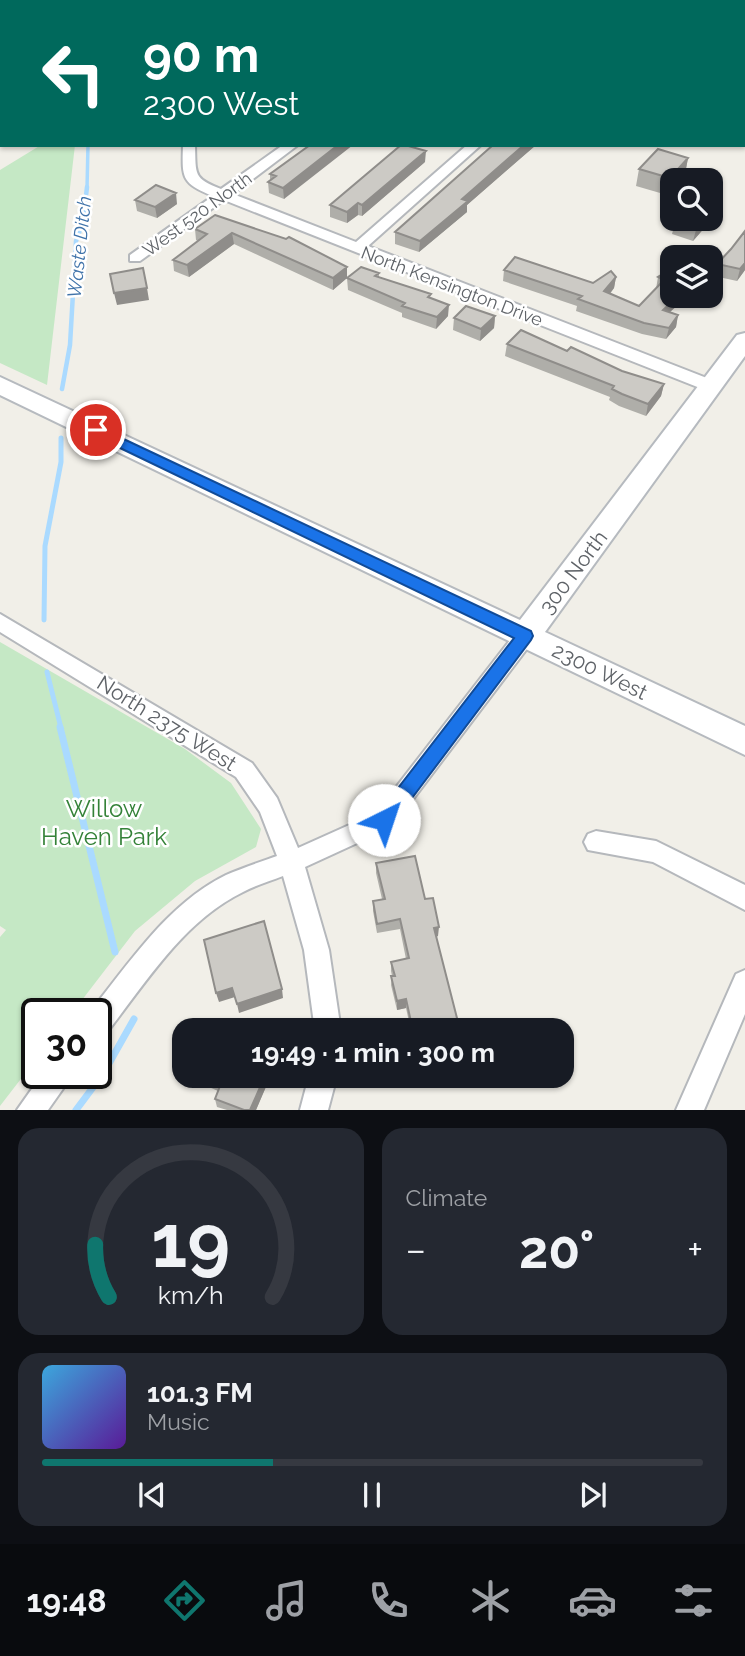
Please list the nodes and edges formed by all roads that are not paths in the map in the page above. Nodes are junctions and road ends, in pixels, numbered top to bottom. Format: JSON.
{"nodes":[{"id":1,"x":189,"y":147,"type":"edge"},
{"id":2,"x":289,"y":147,"type":"edge"},
{"id":3,"x":473,"y":147,"type":"edge"},
{"id":4,"x":223,"y":196,"type":"junction"},
{"id":5,"x":356,"y":249,"type":"junction"},
{"id":6,"x":135,"y":258,"type":"dead end"},
{"id":7,"x":745,"y":340,"type":"edge"},
{"id":8,"x":0,"y":384,"type":"edge"},
{"id":9,"x":711,"y":386,"type":"junction"},
{"id":10,"x":0,"y":622,"type":"edge"},
{"id":11,"x":525,"y":636,"type":"junction"},
{"id":12,"x":745,"y":741,"type":"edge"},
{"id":13,"x":596,"y":842,"type":"dead end"},
{"id":14,"x":291,"y":863,"type":"junction"},
{"id":15,"x":745,"y":898,"type":"edge"},
{"id":16,"x":745,"y":983,"type":"edge"},
{"id":17,"x":112,"y":1006,"type":"edge"},
{"id":18,"x":326,"y":1018,"type":"edge"},
{"id":19,"x":320,"y":1088,"type":"edge"},
{"id":20,"x":47,"y":1089,"type":"edge"},
{"id":21,"x":31,"y":1110,"type":"edge"},
{"id":22,"x":314,"y":1110,"type":"edge"},
{"id":23,"x":690,"y":1110,"type":"edge"}],
"edges":[{"from":1,"to":4,"type":"street","name":"North Kensington Drive"},
{"from":2,"to":4,"type":"street","name":"West 520 North"},
{"from":3,"to":5,"type":"street"},
{"from":4,"to":5,"type":"street","name":"North Kensington Drive"},
{"from":4,"to":6,"type":"street","name":"West 520 North"},
{"from":5,"to":9,"type":"street","name":"North Kensington Drive"},
{"from":7,"to":9,"type":"main road","name":"300 North"},
{"from":8,"to":11,"type":"main road","name":"2300 West"},
{"from":9,"to":11,"type":"main road","name":"300 North"},
{"from":10,"to":14,"type":"street","name":"North 2375 West"},
{"from":11,"to":12,"type":"main road","name":"2300 West"},
{"from":11,"to":14,"type":"street","name":"300 North"},
{"from":13,"to":15,"type":"street"},
{"from":14,"to":17,"type":"street","name":"300 North"},
{"from":14,"to":18,"type":"street","name":"North 2375 West"},
{"from":16,"to":23,"type":"street"},
{"from":19,"to":22,"type":"street"},
{"from":20,"to":21,"type":"street"}]}
